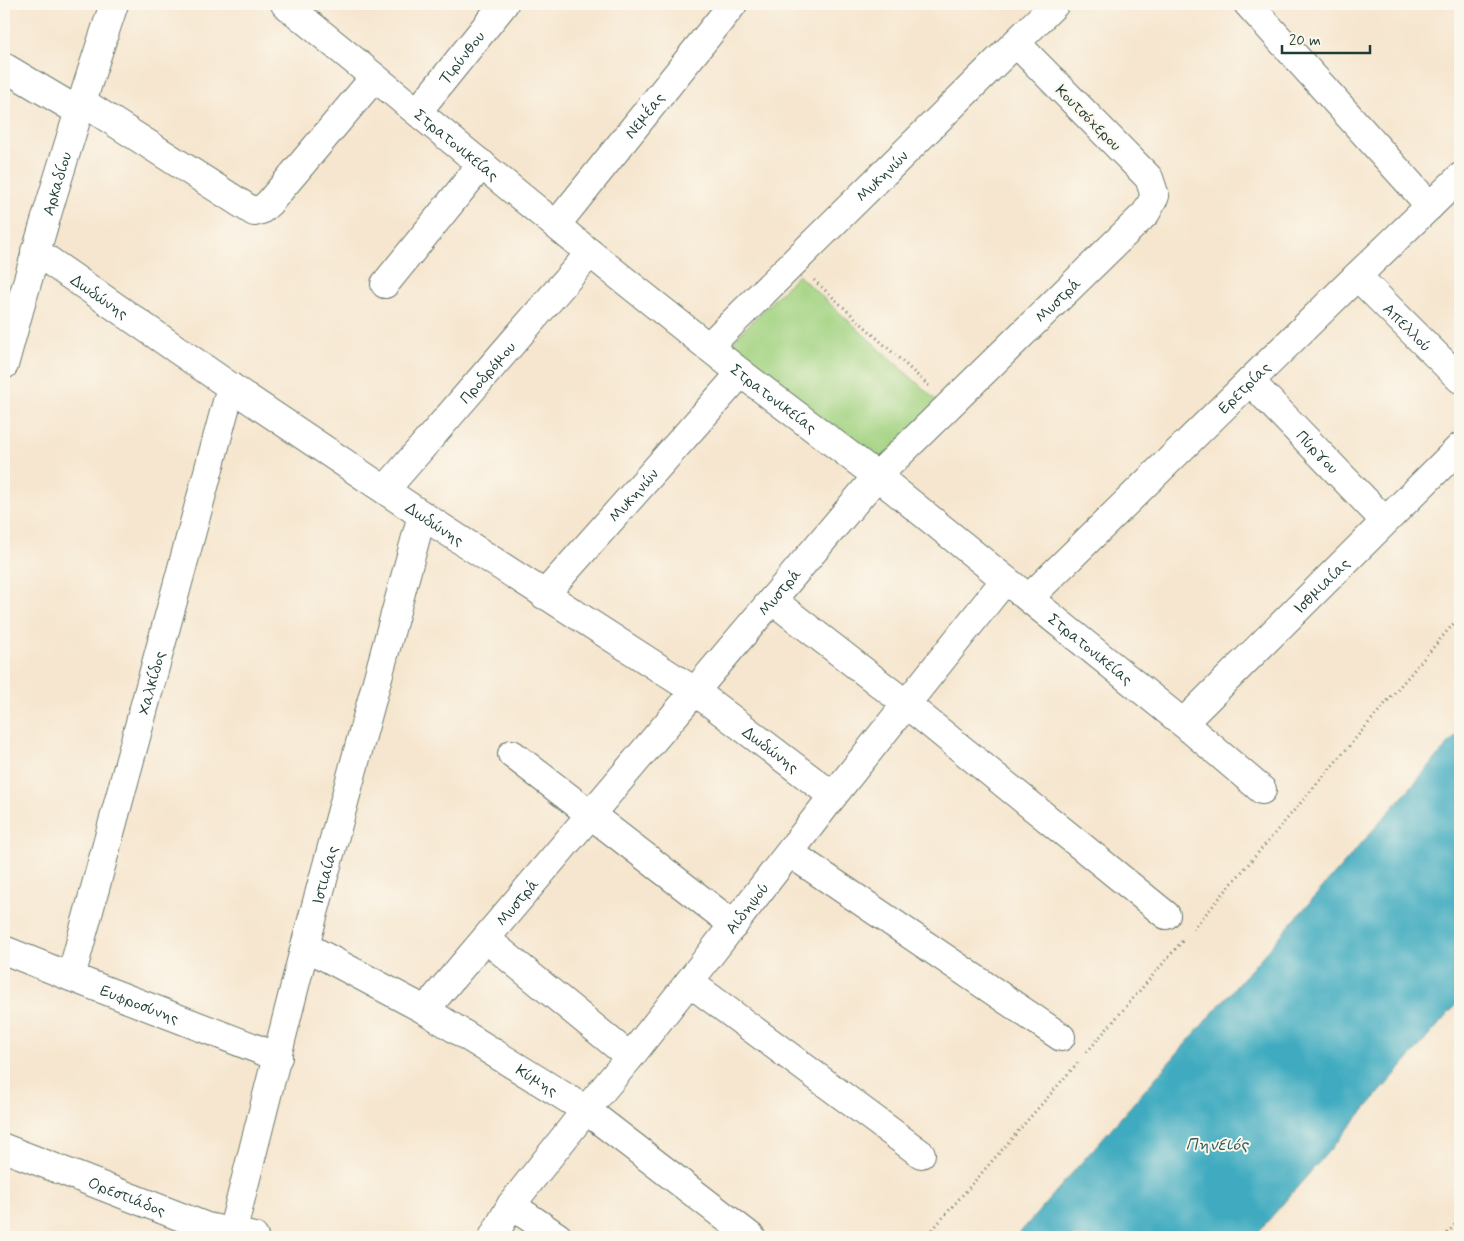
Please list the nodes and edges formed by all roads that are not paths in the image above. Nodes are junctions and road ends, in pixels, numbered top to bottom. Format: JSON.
{"nodes":[{"id":1,"x":114,"y":4,"type":"edge"},
{"id":2,"x":285,"y":4,"type":"edge"},
{"id":3,"x":504,"y":4,"type":"edge"},
{"id":4,"x":733,"y":4,"type":"edge"},
{"id":5,"x":1055,"y":4,"type":"edge"},
{"id":6,"x":1248,"y":4,"type":"edge"},
{"id":7,"x":1016,"y":43,"type":"junction"},
{"id":8,"x":4,"y":67,"type":"edge"},
{"id":9,"x":374,"y":78,"type":"junction"},
{"id":10,"x":80,"y":106,"type":"junction"},
{"id":11,"x":418,"y":111,"type":"junction"},
{"id":12,"x":482,"y":164,"type":"junction"},
{"id":13,"x":1460,"y":177,"type":"edge"},
{"id":14,"x":1155,"y":196,"type":"joint"},
{"id":15,"x":1430,"y":206,"type":"junction"},
{"id":16,"x":556,"y":225,"type":"junction"},
{"id":17,"x":35,"y":251,"type":"junction"},
{"id":18,"x":590,"y":253,"type":"junction"},
{"id":19,"x":1357,"y":276,"type":"junction"},
{"id":20,"x":385,"y":284,"type":"dead end"},
{"id":21,"x":708,"y":347,"type":"junction"},
{"id":22,"x":4,"y":364,"type":"edge"},
{"id":23,"x":740,"y":373,"type":"junction"},
{"id":24,"x":1460,"y":379,"type":"edge"},
{"id":25,"x":1250,"y":381,"type":"junction"},
{"id":26,"x":231,"y":388,"type":"junction"},
{"id":27,"x":1460,"y":447,"type":"edge"},
{"id":28,"x":877,"y":476,"type":"junction"},
{"id":29,"x":385,"y":490,"type":"junction"},
{"id":30,"x":422,"y":515,"type":"junction"},
{"id":31,"x":1385,"y":521,"type":"junction"},
{"id":32,"x":1005,"y":580,"type":"junction"},
{"id":33,"x":544,"y":595,"type":"junction"},
{"id":34,"x":1029,"y":598,"type":"junction"},
{"id":35,"x":772,"y":600,"type":"junction"},
{"id":36,"x":696,"y":692,"type":"junction"},
{"id":37,"x":906,"y":704,"type":"junction"},
{"id":38,"x":1182,"y":722,"type":"junction"},
{"id":39,"x":512,"y":754,"type":"dead end"},
{"id":40,"x":1262,"y":790,"type":"dead end"},
{"id":41,"x":833,"y":796,"type":"junction"},
{"id":42,"x":590,"y":816,"type":"junction"},
{"id":43,"x":790,"y":853,"type":"junction"},
{"id":44,"x":1166,"y":915,"type":"dead end"},
{"id":45,"x":734,"y":925,"type":"junction"},
{"id":46,"x":486,"y":939,"type":"junction"},
{"id":47,"x":305,"y":946,"type":"junction"},
{"id":48,"x":4,"y":950,"type":"edge"},
{"id":49,"x":71,"y":978,"type":"junction"},
{"id":50,"x":689,"y":982,"type":"junction"},
{"id":51,"x":425,"y":1010,"type":"junction"},
{"id":52,"x":1061,"y":1037,"type":"dead end"},
{"id":53,"x":278,"y":1057,"type":"junction"},
{"id":54,"x":630,"y":1057,"type":"junction"},
{"id":55,"x":586,"y":1110,"type":"junction"},
{"id":56,"x":4,"y":1148,"type":"edge"},
{"id":57,"x":921,"y":1154,"type":"dead end"},
{"id":58,"x":512,"y":1205,"type":"junction"},
{"id":59,"x":239,"y":1236,"type":"edge"},
{"id":60,"x":493,"y":1237,"type":"edge"},
{"id":61,"x":558,"y":1237,"type":"edge"},
{"id":62,"x":751,"y":1237,"type":"edge"}],
"edges":[{"from":1,"to":10,"type":"street","name":"Αρκαδίου"},
{"from":2,"to":9,"type":"street","name":"Στρατονικείας"},
{"from":3,"to":11,"type":"street","name":"Τιρύνθου"},
{"from":4,"to":16,"type":"street","name":"Νεμέας"},
{"from":5,"to":7,"type":"street","name":"Μυκηνών"},
{"from":6,"to":15,"type":"street"},
{"from":7,"to":14,"type":"street","name":"Κουτσόχερου"},
{"from":7,"to":21,"type":"street","name":"Μυκηνών"},
{"from":8,"to":10,"type":"street"},
{"from":9,"to":10,"type":"street"},
{"from":9,"to":11,"type":"street","name":"Στρατονικείας"},
{"from":10,"to":17,"type":"street","name":"Αρκαδίου"},
{"from":11,"to":12,"type":"street","name":"Στρατονικείας"},
{"from":12,"to":16,"type":"street","name":"Στρατονικείας"},
{"from":12,"to":20,"type":"street"},
{"from":13,"to":15,"type":"street","name":"Ερετρίας"},
{"from":14,"to":28,"type":"street","name":"Μυστρά"},
{"from":15,"to":19,"type":"street","name":"Ερετρίας"},
{"from":16,"to":18,"type":"street","name":"Στρατονικείας"},
{"from":17,"to":22,"type":"street","name":"Αρκαδίου"},
{"from":17,"to":26,"type":"street","name":"Δωδώνης"},
{"from":18,"to":21,"type":"street","name":"Στρατονικείας"},
{"from":18,"to":29,"type":"street","name":"Προδρόμου"},
{"from":19,"to":24,"type":"street","name":"Απελλού"},
{"from":19,"to":25,"type":"street","name":"Ερετρίας"},
{"from":21,"to":23,"type":"street","name":"Στρατονικείας"},
{"from":23,"to":28,"type":"street","name":"Στρατονικείας"},
{"from":23,"to":33,"type":"street","name":"Μυκηνών"},
{"from":25,"to":31,"type":"street","name":"Πύργου"},
{"from":25,"to":34,"type":"street","name":"Ερετρίας"},
{"from":26,"to":29,"type":"street","name":"Δωδώνης"},
{"from":26,"to":49,"type":"street","name":"Χαλκίδος"},
{"from":27,"to":31,"type":"street","name":"Ισθμιαίας"},
{"from":28,"to":32,"type":"street","name":"Στρατονικείας"},
{"from":28,"to":35,"type":"street","name":"Μυστρά"},
{"from":29,"to":30,"type":"street","name":"Δωδώνης"},
{"from":30,"to":33,"type":"street","name":"Δωδώνης"},
{"from":30,"to":47,"type":"street","name":"Ιστιαίας"},
{"from":31,"to":38,"type":"street","name":"Ισθμιαίας"},
{"from":32,"to":34,"type":"street","name":"Στρατονικείας"},
{"from":32,"to":37,"type":"street","name":"Αιδηψού"},
{"from":33,"to":36,"type":"street","name":"Δωδώνης"},
{"from":34,"to":38,"type":"street","name":"Στρατονικείας"},
{"from":35,"to":36,"type":"street","name":"Μυστρά"},
{"from":35,"to":37,"type":"street"},
{"from":36,"to":41,"type":"street","name":"Δωδώνης"},
{"from":36,"to":42,"type":"street","name":"Μυστρά"},
{"from":37,"to":41,"type":"street","name":"Αιδηψού"},
{"from":37,"to":44,"type":"street"},
{"from":38,"to":40,"type":"street","name":"Στρατονικείας"},
{"from":39,"to":42,"type":"street"},
{"from":41,"to":43,"type":"street","name":"Αιδηψού"},
{"from":42,"to":45,"type":"street"},
{"from":42,"to":46,"type":"street","name":"Μυστρά"},
{"from":43,"to":45,"type":"street","name":"Αιδηψού"},
{"from":43,"to":52,"type":"street"},
{"from":45,"to":50,"type":"street","name":"Αιδηψού"},
{"from":46,"to":51,"type":"street","name":"Μυστρά"},
{"from":46,"to":54,"type":"street"},
{"from":47,"to":51,"type":"street","name":"Κύμης"},
{"from":47,"to":53,"type":"street","name":"Ιστιαίας"},
{"from":48,"to":49,"type":"street","name":"Ευφροσύνης"},
{"from":49,"to":53,"type":"street","name":"Ευφροσύνης"},
{"from":50,"to":54,"type":"street","name":"Αιδηψού"},
{"from":50,"to":57,"type":"street"},
{"from":51,"to":55,"type":"street","name":"Κύμης"},
{"from":53,"to":59,"type":"street","name":"Ιστιαίας"},
{"from":54,"to":55,"type":"street","name":"Αιδηψού"},
{"from":55,"to":58,"type":"street","name":"Αιδηψού"},
{"from":55,"to":62,"type":"street","name":"Κύμης"},
{"from":56,"to":59,"type":"street","name":"Ορεστιάδος"},
{"from":58,"to":60,"type":"street","name":"Αιδηψού"},
{"from":58,"to":61,"type":"street"}]}
